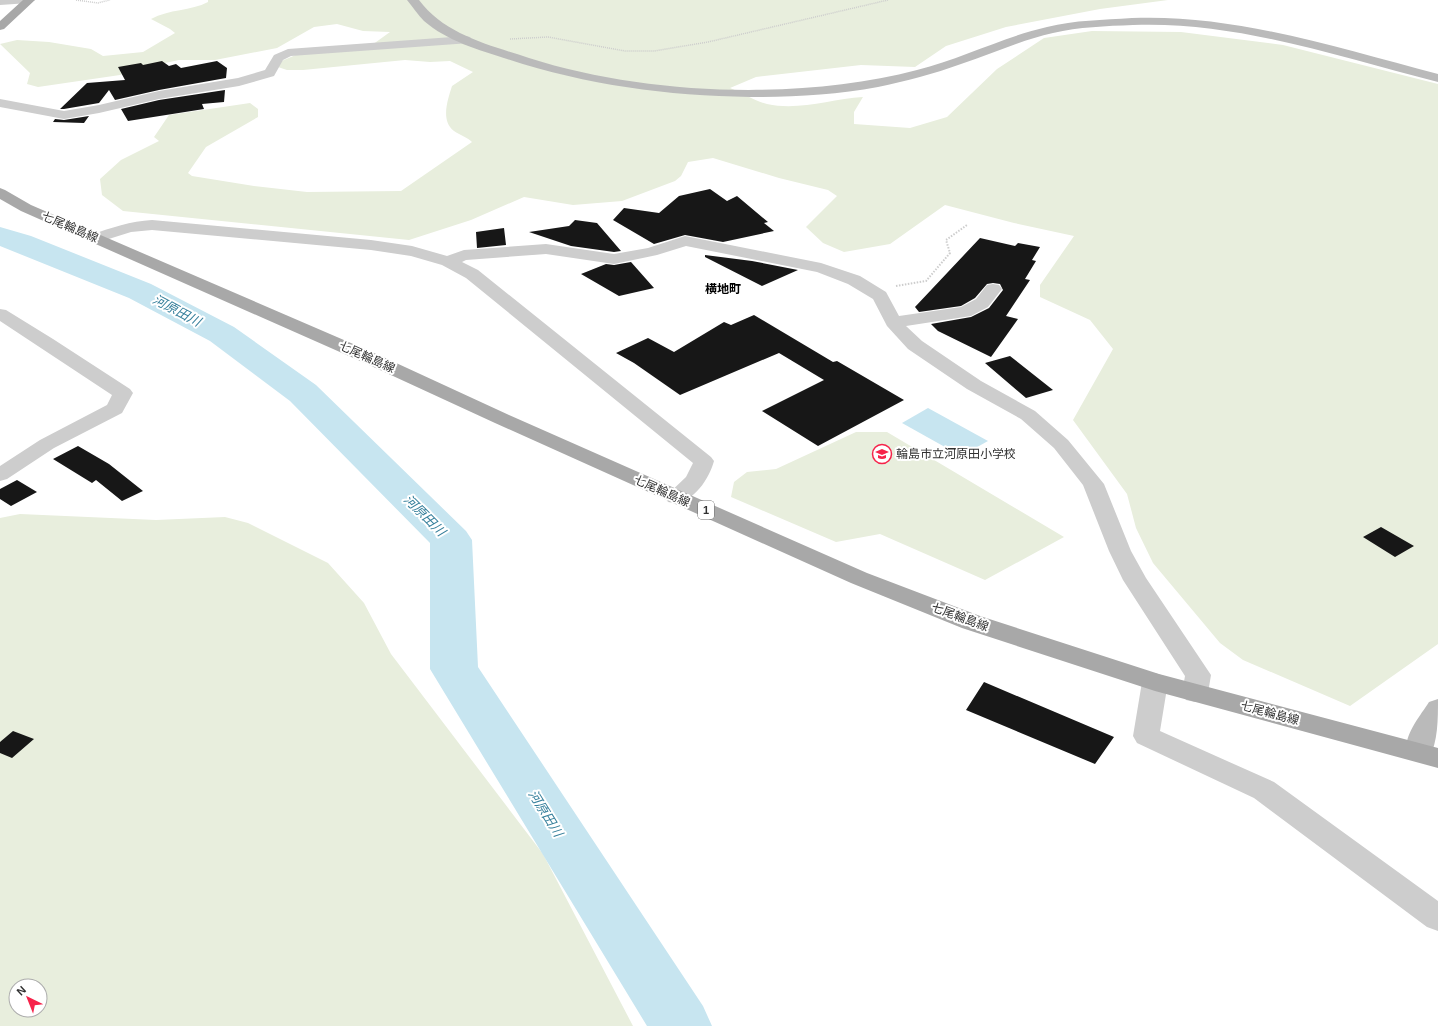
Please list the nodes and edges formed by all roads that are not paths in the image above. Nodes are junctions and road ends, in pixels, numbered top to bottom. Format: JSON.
{"nodes":[{"id":1,"x":29,"y":0,"type":"edge"},
{"id":2,"x":413,"y":0,"type":"edge"},
{"id":3,"x":0,"y":2,"type":"edge"},
{"id":4,"x":0,"y":27,"type":"edge"},
{"id":5,"x":466,"y":40,"type":"junction"},
{"id":6,"x":1438,"y":78,"type":"edge"},
{"id":7,"x":0,"y":103,"type":"edge"},
{"id":8,"x":0,"y":193,"type":"edge"},
{"id":9,"x":96,"y":238,"type":"junction"},
{"id":10,"x":448,"y":261,"type":"junction"},
{"id":11,"x":993,"y":289,"type":"dead end"},
{"id":12,"x":0,"y":314,"type":"edge"},
{"id":13,"x":893,"y":322,"type":"junction"},
{"id":14,"x":0,"y":475,"type":"edge"},
{"id":15,"x":676,"y":497,"type":"junction"},
{"id":16,"x":1155,"y":682,"type":"junction"},
{"id":17,"x":1195,"y":693,"type":"junction"},
{"id":18,"x":1438,"y":709,"type":"edge"},
{"id":19,"x":1429,"y":755,"type":"edge"},
{"id":20,"x":1438,"y":918,"type":"edge"}],
"edges":[{"from":1,"to":3,"type":"street"},
{"from":1,"to":4,"type":"main road"},
{"from":2,"to":5,"type":"street"},
{"from":5,"to":6,"type":"street"},
{"from":5,"to":7,"type":"street"},
{"from":8,"to":9,"type":"main road","name":"七尾輪島線","number":"1"},
{"from":9,"to":10,"type":"street"},
{"from":9,"to":15,"type":"main road","name":"七尾輪島線","number":"1"},
{"from":10,"to":13,"type":"street"},
{"from":10,"to":15,"type":"street"},
{"from":11,"to":13,"type":"street"},
{"from":12,"to":14,"type":"street"},
{"from":13,"to":17,"type":"street"},
{"from":15,"to":16,"type":"main road","name":"七尾輪島線","number":"1"},
{"from":16,"to":17,"type":"main road","name":"七尾輪島線","number":"1"},
{"from":16,"to":20,"type":"street"},
{"from":17,"to":19,"type":"main road","name":"七尾輪島線","number":"1"},
{"from":18,"to":19,"type":"street"}]}
